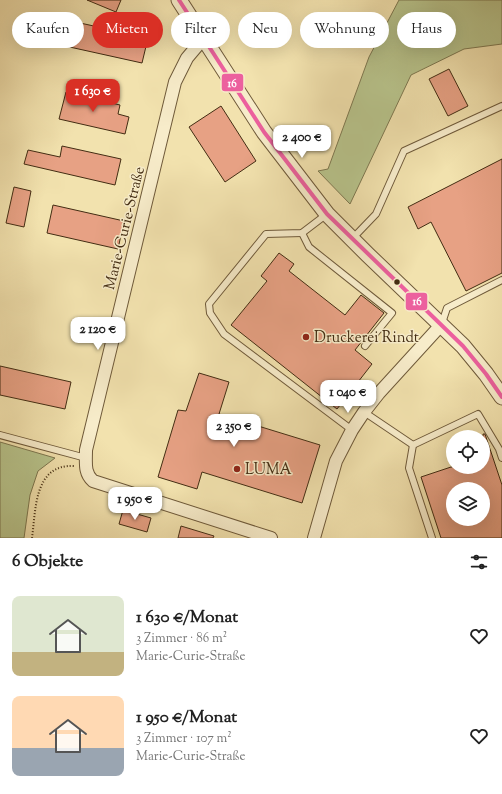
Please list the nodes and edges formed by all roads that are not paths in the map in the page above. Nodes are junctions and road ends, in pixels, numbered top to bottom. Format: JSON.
{"nodes":[{"id":1,"x":179,"y":0,"type":"edge"},
{"id":2,"x":186,"y":12,"type":"edge"},
{"id":3,"x":195,"y":48,"type":"edge"},
{"id":4,"x":209,"y":48,"type":"edge"},
{"id":5,"x":502,"y":106,"type":"edge"},
{"id":6,"x":327,"y":214,"type":"junction"},
{"id":7,"x":302,"y":233,"type":"junction"},
{"id":8,"x":352,"y":239,"type":"junction"},
{"id":9,"x":502,"y":280,"type":"edge"},
{"id":10,"x":441,"y":325,"type":"junction"},
{"id":11,"x":365,"y":346,"type":"dead end"},
{"id":12,"x":502,"y":397,"type":"edge"},
{"id":13,"x":364,"y":412,"type":"junction"},
{"id":14,"x":352,"y":430,"type":"junction"},
{"id":15,"x":0,"y":435,"type":"edge"},
{"id":16,"x":413,"y":445,"type":"junction"},
{"id":17,"x":502,"y":458,"type":"edge"},
{"id":18,"x":85,"y":463,"type":"junction"},
{"id":19,"x":271,"y":538,"type":"edge"},
{"id":20,"x":314,"y":538,"type":"edge"},
{"id":21,"x":432,"y":538,"type":"edge"}],
"edges":[{"from":1,"to":2,"type":"street"},
{"from":3,"to":18,"type":"street","name":"Marie-Curie-Straße"},
{"from":4,"to":6,"type":"street"},
{"from":5,"to":8,"type":"lane"},
{"from":6,"to":7,"type":"lane"},
{"from":6,"to":8,"type":"street"},
{"from":7,"to":11,"type":"lane"},
{"from":7,"to":14,"type":"lane"},
{"from":8,"to":10,"type":"street"},
{"from":9,"to":10,"type":"lane"},
{"from":10,"to":12,"type":"street"},
{"from":10,"to":13,"type":"street"},
{"from":13,"to":14,"type":"street"},
{"from":13,"to":16,"type":"lane"},
{"from":14,"to":20,"type":"street"},
{"from":15,"to":18,"type":"lane"},
{"from":16,"to":17,"type":"lane"},
{"from":16,"to":21,"type":"lane"},
{"from":18,"to":19,"type":"street"}]}
